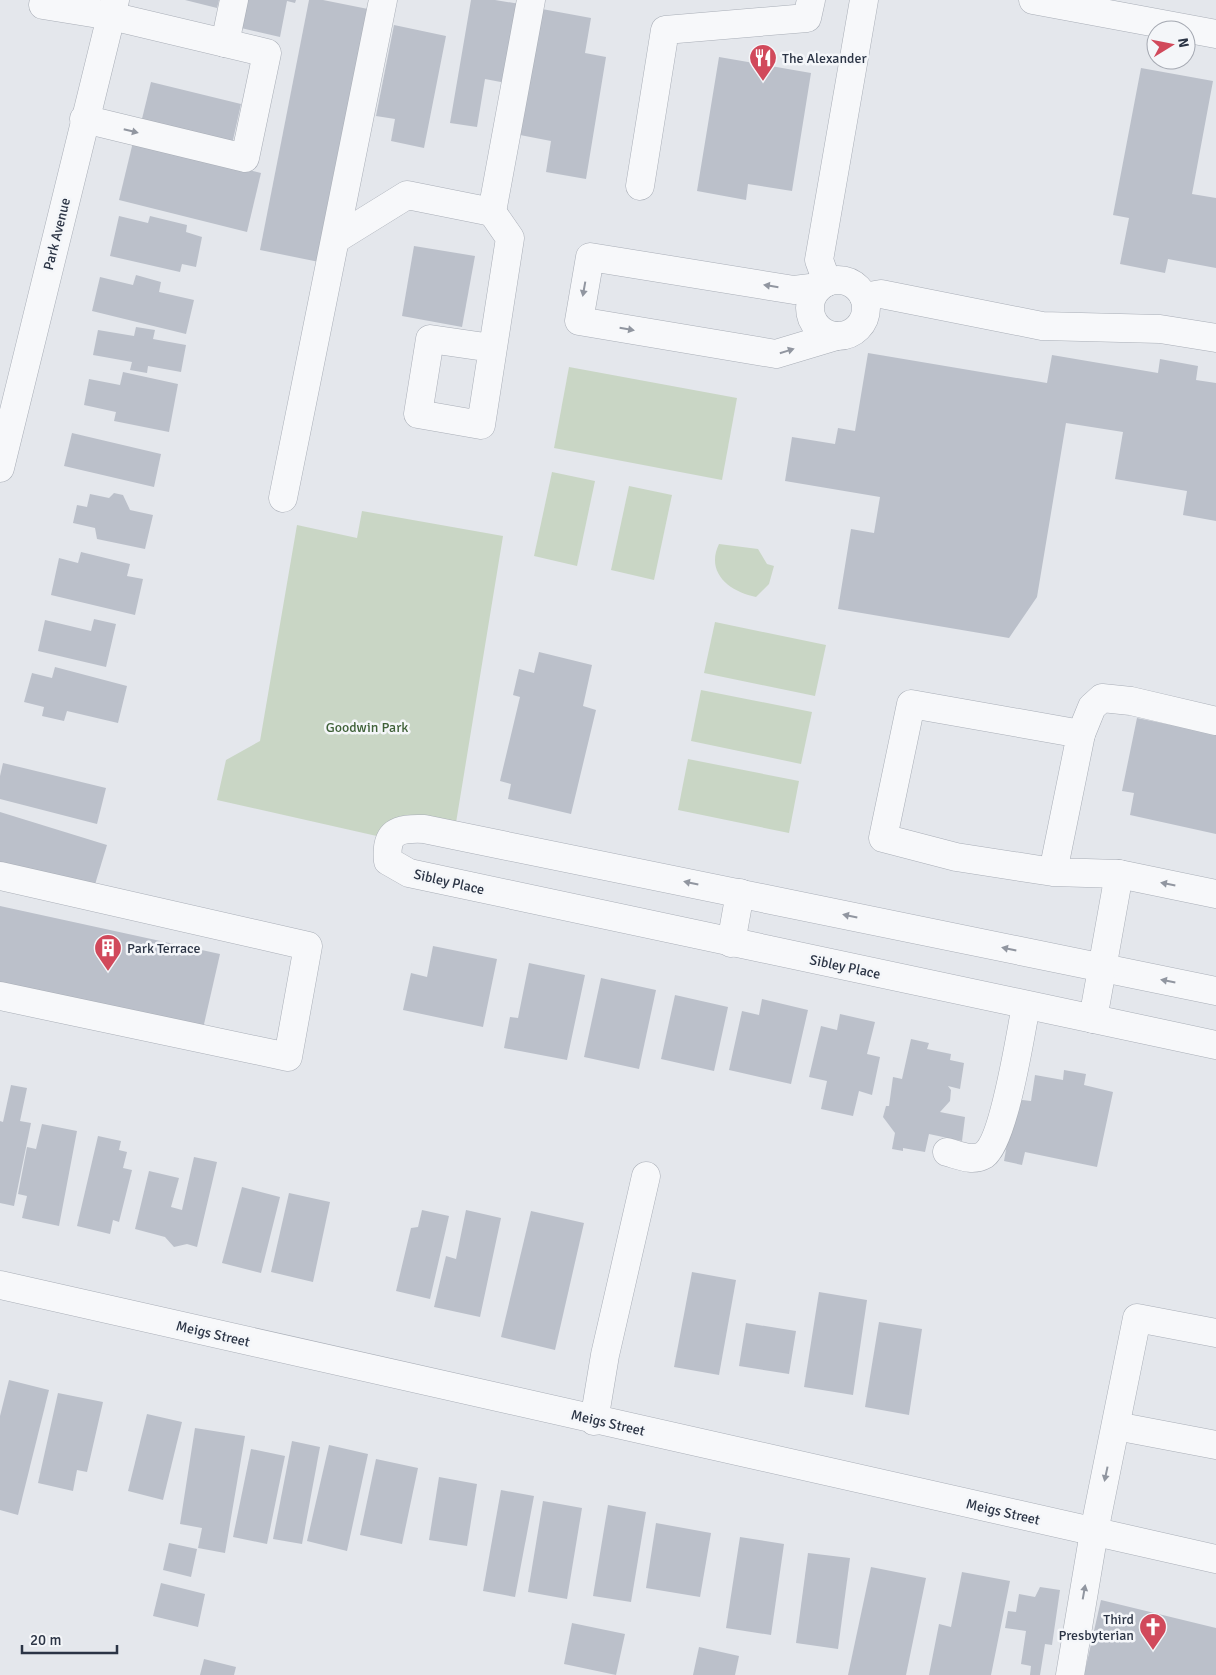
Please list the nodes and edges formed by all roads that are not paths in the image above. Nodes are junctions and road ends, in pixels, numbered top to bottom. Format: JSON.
{"nodes":[{"id":1,"x":234,"y":0,"type":"edge"},
{"id":2,"x":383,"y":0,"type":"edge"},
{"id":3,"x":531,"y":0,"type":"edge"},
{"id":4,"x":811,"y":0,"type":"edge"},
{"id":5,"x":864,"y":0,"type":"edge"},
{"id":6,"x":1033,"y":0,"type":"edge"},
{"id":7,"x":43,"y":4,"type":"dead end"},
{"id":8,"x":113,"y":8,"type":"edge"},
{"id":9,"x":1216,"y":34,"type":"edge"},
{"id":10,"x":225,"y":43,"type":"junction"},
{"id":11,"x":84,"y":119,"type":"junction"},
{"id":12,"x":640,"y":186,"type":"dead end"},
{"id":13,"x":492,"y":212,"type":"junction"},
{"id":14,"x":336,"y":239,"type":"junction"},
{"id":15,"x":823,"y":284,"type":"junction"},
{"id":16,"x":864,"y":297,"type":"junction"},
{"id":17,"x":836,"y":336,"type":"junction"},
{"id":18,"x":1216,"y":338,"type":"edge"},
{"id":19,"x":492,"y":348,"type":"dead end"},
{"id":20,"x":0,"y":468,"type":"edge"},
{"id":21,"x":283,"y":498,"type":"dead end"},
{"id":22,"x":1216,"y":721,"type":"edge"},
{"id":23,"x":1082,"y":734,"type":"junction"},
{"id":24,"x":1053,"y":872,"type":"junction"},
{"id":25,"x":1118,"y":874,"type":"junction"},
{"id":26,"x":0,"y":876,"type":"edge"},
{"id":27,"x":740,"y":894,"type":"junction"},
{"id":28,"x":1216,"y":894,"type":"edge"},
{"id":29,"x":731,"y":942,"type":"junction"},
{"id":30,"x":1101,"y":968,"type":"junction"},
{"id":31,"x":1216,"y":991,"type":"edge"},
{"id":32,"x":0,"y":996,"type":"edge"},
{"id":33,"x":1026,"y":1005,"type":"junction"},
{"id":34,"x":1093,"y":1019,"type":"junction"},
{"id":35,"x":1216,"y":1045,"type":"edge"},
{"id":36,"x":947,"y":1152,"type":"dead end"},
{"id":37,"x":646,"y":1176,"type":"dead end"},
{"id":38,"x":0,"y":1285,"type":"edge"},
{"id":39,"x":1216,"y":1333,"type":"edge"},
{"id":40,"x":594,"y":1420,"type":"junction"},
{"id":41,"x":1116,"y":1426,"type":"junction"},
{"id":42,"x":1216,"y":1445,"type":"edge"},
{"id":43,"x":1094,"y":1532,"type":"junction"},
{"id":44,"x":1216,"y":1559,"type":"edge"},
{"id":45,"x":1070,"y":1675,"type":"edge"}],
"edges":[{"from":1,"to":10,"type":"street"},
{"from":2,"to":14,"type":"street"},
{"from":3,"to":13,"type":"street"},
{"from":4,"to":12,"type":"street"},
{"from":5,"to":15,"type":"street"},
{"from":6,"to":9,"type":"street"},
{"from":7,"to":8,"type":"street"},
{"from":8,"to":10,"type":"street"},
{"from":8,"to":11,"type":"street","name":"Park Avenue"},
{"from":11,"to":10,"type":"street","one_way":true},
{"from":11,"to":20,"type":"street","name":"Park Avenue"},
{"from":13,"to":14,"type":"street"},
{"from":13,"to":19,"type":"street"},
{"from":14,"to":21,"type":"street"},
{"from":15,"to":16,"type":"street"},
{"from":15,"to":17,"type":"street"},
{"from":15,"to":17,"type":"street","one_way":true},
{"from":16,"to":17,"type":"street"},
{"from":16,"to":18,"type":"street"},
{"from":22,"to":23,"type":"street"},
{"from":23,"to":24,"type":"street"},
{"from":23,"to":24,"type":"street"},
{"from":24,"to":25,"type":"street"},
{"from":28,"to":25,"type":"street","one_way":true},
{"from":25,"to":30,"type":"street"},
{"from":26,"to":32,"type":"street"},
{"from":27,"to":29,"type":"street"},
{"from":27,"to":29,"type":"street","name":"Sibley Place","one_way":true},
{"from":30,"to":27,"type":"street","name":"Sibley Place","one_way":true},
{"from":29,"to":33,"type":"street","name":"Sibley Place"},
{"from":31,"to":30,"type":"street","name":"Sibley Place","one_way":true},
{"from":30,"to":34,"type":"street"},
{"from":33,"to":34,"type":"street","name":"Sibley Place"},
{"from":33,"to":36,"type":"street"},
{"from":34,"to":35,"type":"street","name":"Sibley Place"},
{"from":37,"to":40,"type":"street"},
{"from":38,"to":40,"type":"street","name":"Meigs Street"},
{"from":39,"to":41,"type":"street"},
{"from":40,"to":43,"type":"street","name":"Meigs Street"},
{"from":41,"to":42,"type":"street"},
{"from":41,"to":43,"type":"street","one_way":true},
{"from":43,"to":44,"type":"street","name":"Meigs Street"},
{"from":45,"to":43,"type":"street","one_way":true}]}
